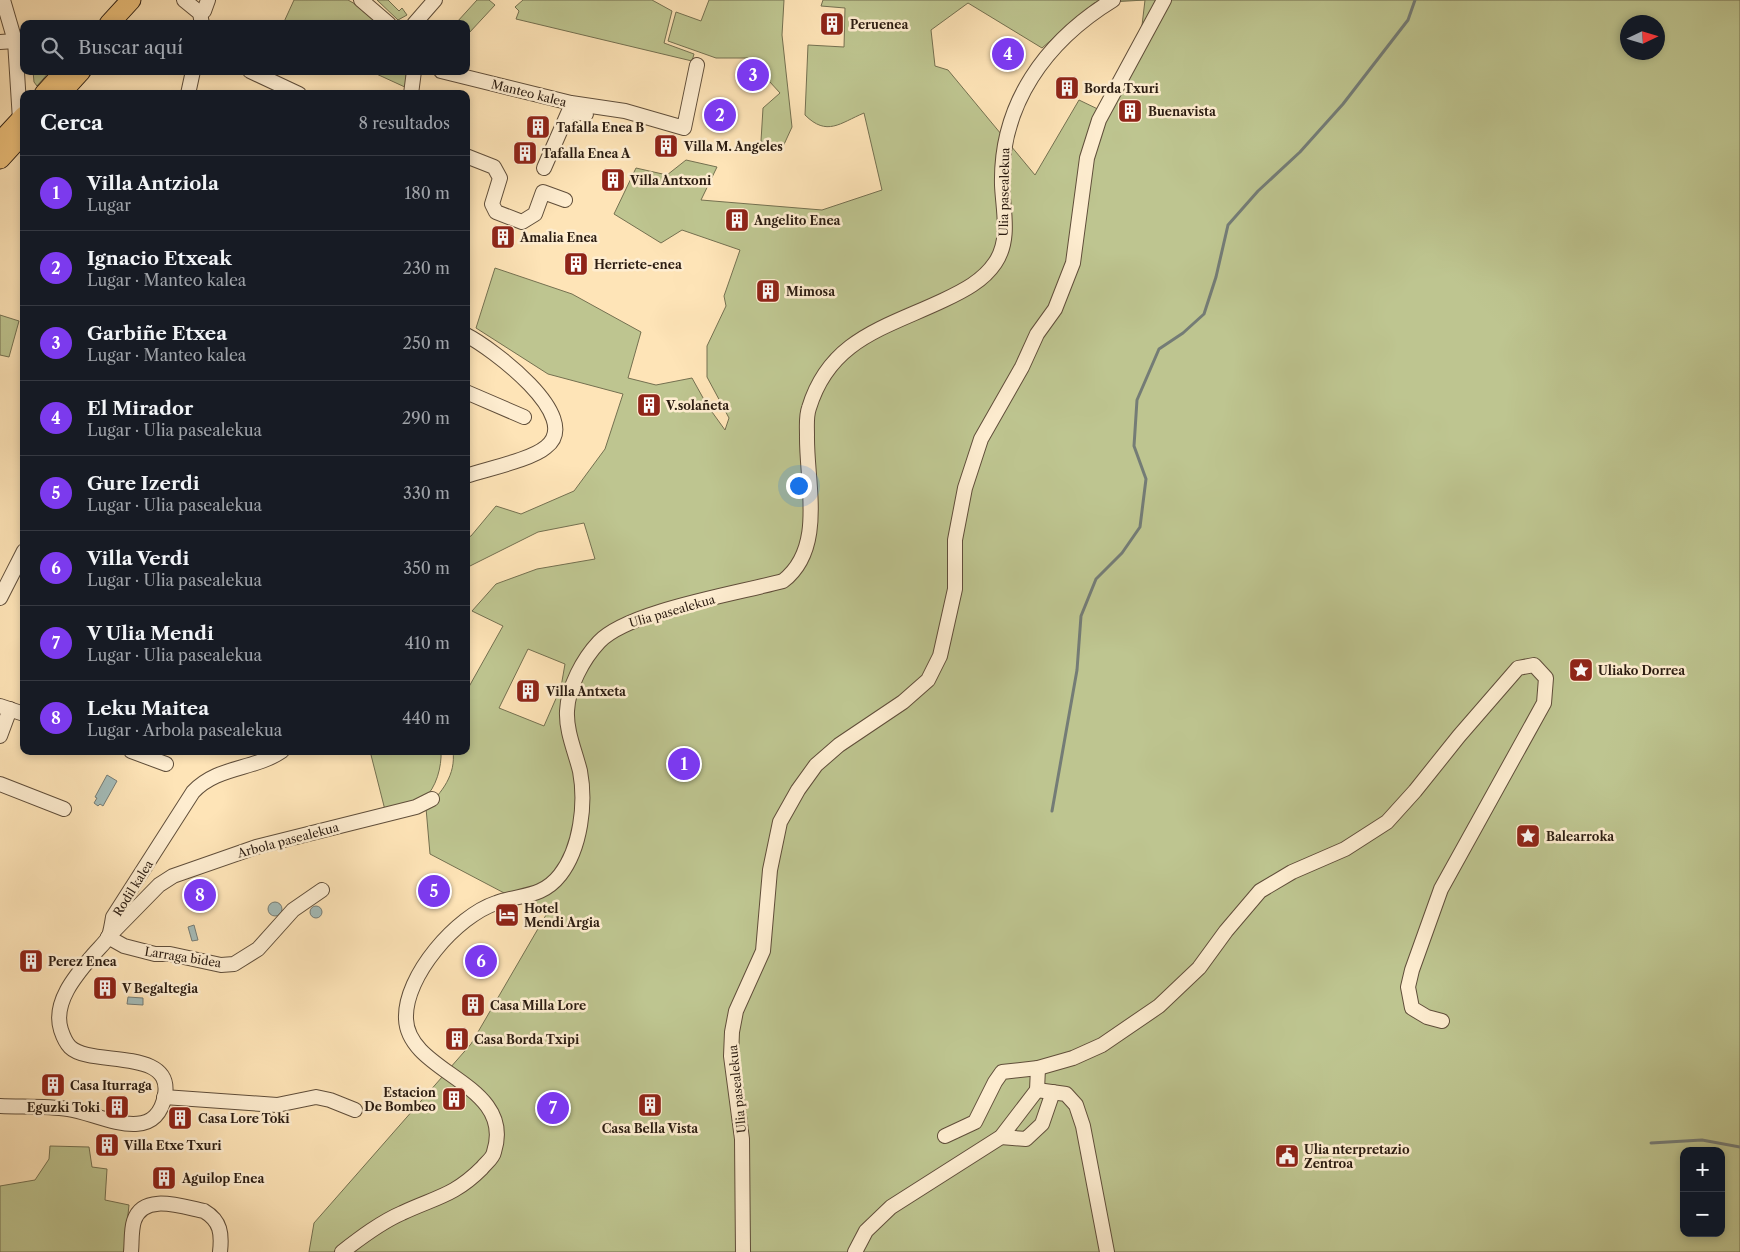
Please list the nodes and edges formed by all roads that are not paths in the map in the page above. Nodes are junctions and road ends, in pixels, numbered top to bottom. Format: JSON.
{"nodes":[{"id":1,"x":3,"y":0,"type":"edge"},
{"id":2,"x":131,"y":0,"type":"edge"},
{"id":3,"x":147,"y":0,"type":"edge"},
{"id":4,"x":208,"y":0,"type":"edge"},
{"id":5,"x":361,"y":0,"type":"edge"},
{"id":6,"x":435,"y":0,"type":"edge"},
{"id":7,"x":1113,"y":0,"type":"edge"},
{"id":8,"x":1164,"y":0,"type":"edge"},
{"id":9,"x":192,"y":9,"type":"edge"},
{"id":10,"x":113,"y":20,"type":"edge"},
{"id":11,"x":129,"y":20,"type":"edge"},
{"id":12,"x":384,"y":20,"type":"edge"},
{"id":13,"x":418,"y":20,"type":"edge"},
{"id":14,"x":16,"y":41,"type":"junction"},
{"id":15,"x":0,"y":42,"type":"edge"},
{"id":16,"x":697,"y":65,"type":"dead end"},
{"id":17,"x":61,"y":75,"type":"edge"},
{"id":18,"x":77,"y":75,"type":"edge"},
{"id":19,"x":192,"y":75,"type":"edge"},
{"id":20,"x":259,"y":75,"type":"edge"},
{"id":21,"x":413,"y":75,"type":"edge"},
{"id":22,"x":458,"y":75,"type":"edge"},
{"id":23,"x":20,"y":90,"type":"edge"},
{"id":24,"x":48,"y":90,"type":"edge"},
{"id":25,"x":64,"y":90,"type":"edge"},
{"id":26,"x":189,"y":90,"type":"edge"},
{"id":27,"x":290,"y":90,"type":"edge"},
{"id":28,"x":412,"y":90,"type":"edge"},
{"id":29,"x":616,"y":110,"type":"junction"},
{"id":30,"x":20,"y":125,"type":"edge"},
{"id":31,"x":20,"y":128,"type":"edge"},
{"id":32,"x":0,"y":142,"type":"edge"},
{"id":33,"x":470,"y":158,"type":"edge"},
{"id":34,"x":0,"y":159,"type":"edge"},
{"id":35,"x":544,"y":168,"type":"dead end"},
{"id":36,"x":565,"y":200,"type":"dead end"},
{"id":37,"x":470,"y":338,"type":"edge"},
{"id":38,"x":470,"y":394,"type":"edge"},
{"id":39,"x":524,"y":417,"type":"dead end"},
{"id":40,"x":470,"y":475,"type":"edge"},
{"id":41,"x":20,"y":559,"type":"edge"},
{"id":42,"x":0,"y":598,"type":"edge"},
{"id":43,"x":5,"y":708,"type":"edge"},
{"id":44,"x":20,"y":713,"type":"edge"},
{"id":45,"x":0,"y":736,"type":"edge"},
{"id":46,"x":142,"y":755,"type":"edge"},
{"id":47,"x":276,"y":755,"type":"edge"},
{"id":48,"x":166,"y":764,"type":"dead end"},
{"id":49,"x":0,"y":784,"type":"edge"},
{"id":50,"x":432,"y":799,"type":"dead end"},
{"id":51,"x":64,"y":809,"type":"dead end"},
{"id":52,"x":322,"y":890,"type":"dead end"},
{"id":53,"x":108,"y":937,"type":"junction"},
{"id":54,"x":1442,"y":1021,"type":"dead end"},
{"id":55,"x":1038,"y":1068,"type":"junction"},
{"id":56,"x":1037,"y":1090,"type":"junction"},
{"id":57,"x":1053,"y":1092,"type":"junction"},
{"id":58,"x":164,"y":1097,"type":"junction"},
{"id":59,"x":0,"y":1106,"type":"edge"},
{"id":60,"x":356,"y":1110,"type":"dead end"},
{"id":61,"x":945,"y":1136,"type":"dead end"},
{"id":62,"x":1001,"y":1137,"type":"junction"},
{"id":63,"x":131,"y":1252,"type":"edge"},
{"id":64,"x":220,"y":1252,"type":"edge"},
{"id":65,"x":342,"y":1252,"type":"edge"},
{"id":66,"x":743,"y":1252,"type":"edge"},
{"id":67,"x":855,"y":1252,"type":"edge"},
{"id":68,"x":1107,"y":1252,"type":"edge"}],
"edges":[{"from":1,"to":14,"type":"street"},
{"from":2,"to":10,"type":"main road"},
{"from":3,"to":11,"type":"main road"},
{"from":4,"to":9,"type":"street"},
{"from":5,"to":12,"type":"street"},
{"from":6,"to":13,"type":"street"},
{"from":7,"to":65,"type":"street","name":"Ulia pasealekua"},
{"from":8,"to":66,"type":"street","name":"Ulia pasealekua"},
{"from":14,"to":15,"type":"street"},
{"from":14,"to":23,"type":"street"},
{"from":16,"to":29,"type":"street","name":"Manteo kalea"},
{"from":17,"to":24,"type":"main road"},
{"from":18,"to":25,"type":"main road"},
{"from":19,"to":26,"type":"street"},
{"from":20,"to":27,"type":"street"},
{"from":21,"to":28,"type":"street"},
{"from":22,"to":29,"type":"street","name":"Manteo kalea"},
{"from":29,"to":35,"type":"street","name":"Manteo kalea"},
{"from":30,"to":32,"type":"main road"},
{"from":31,"to":34,"type":"main road"},
{"from":33,"to":36,"type":"street"},
{"from":37,"to":40,"type":"street"},
{"from":38,"to":39,"type":"street"},
{"from":41,"to":42,"type":"street"},
{"from":43,"to":44,"type":"street"},
{"from":43,"to":45,"type":"street"},
{"from":46,"to":48,"type":"street"},
{"from":47,"to":53,"type":"street","name":"Rodil kalea"},
{"from":49,"to":51,"type":"street"},
{"from":50,"to":53,"type":"street","name":"Arbola pasealekua"},
{"from":52,"to":53,"type":"street","name":"Larraga bidea"},
{"from":53,"to":58,"type":"street","name":"Rodil kalea"},
{"from":54,"to":55,"type":"street"},
{"from":55,"to":56,"type":"street"},
{"from":55,"to":61,"type":"street"},
{"from":56,"to":57,"type":"street"},
{"from":56,"to":62,"type":"street"},
{"from":57,"to":62,"type":"street"},
{"from":57,"to":68,"type":"street"},
{"from":58,"to":59,"type":"street"},
{"from":58,"to":60,"type":"street"},
{"from":62,"to":67,"type":"street"},
{"from":63,"to":64,"type":"street"}]}
